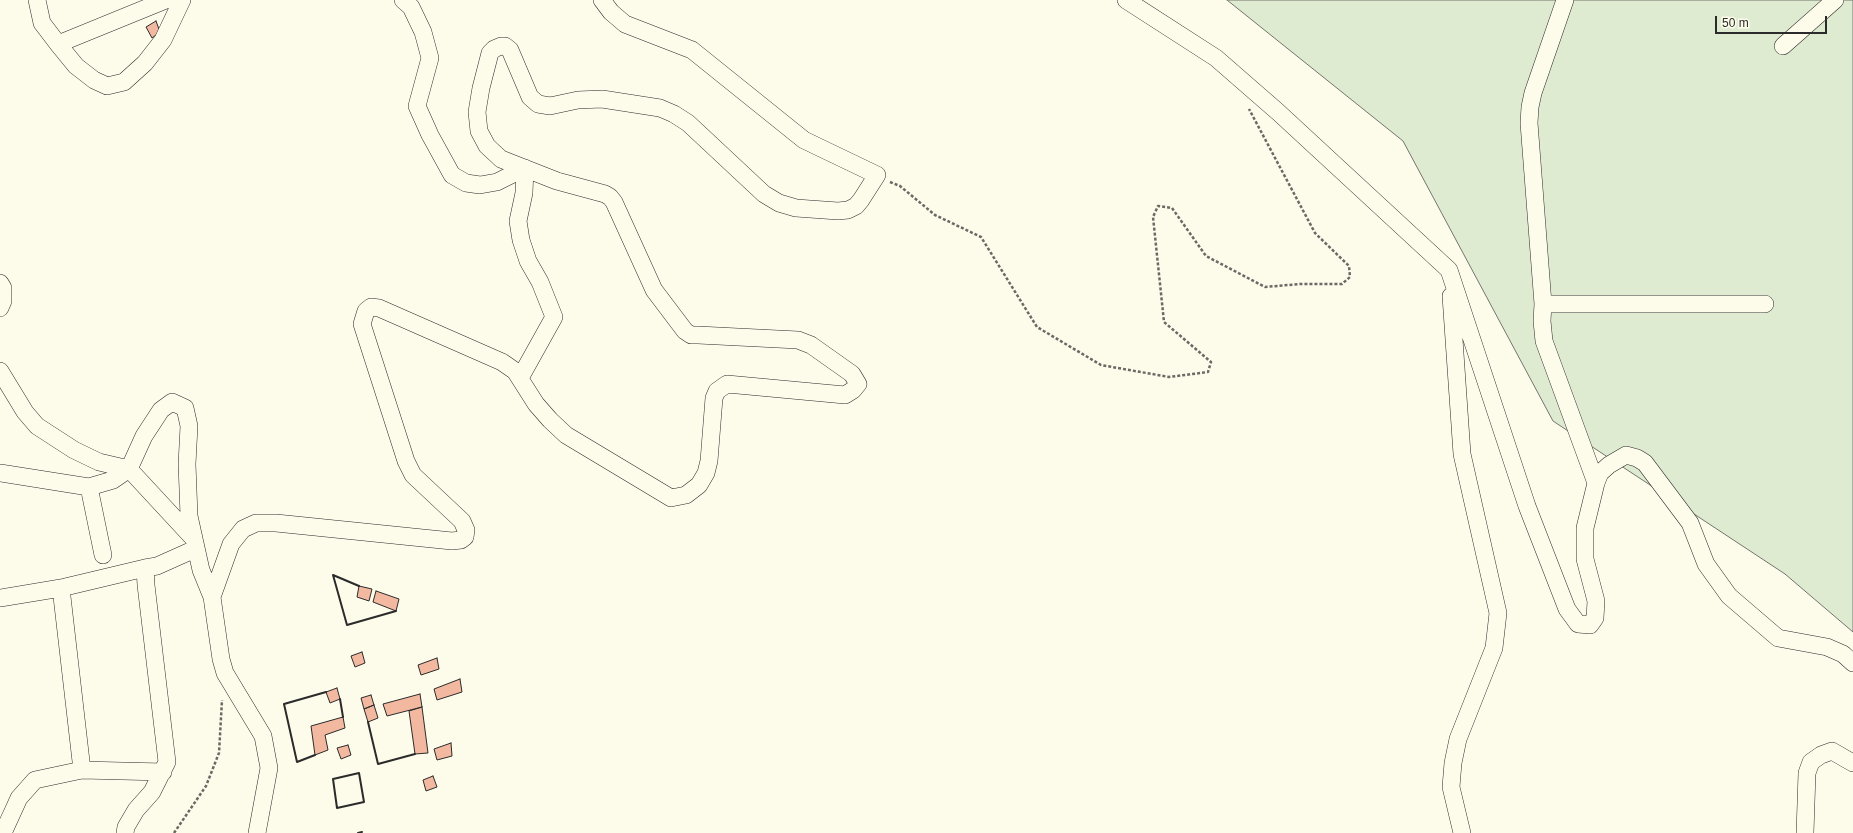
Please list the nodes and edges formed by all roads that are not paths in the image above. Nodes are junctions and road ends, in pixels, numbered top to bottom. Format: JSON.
{"nodes":[{"id":1,"x":37,"y":0,"type":"edge"},
{"id":2,"x":166,"y":0,"type":"edge"},
{"id":3,"x":182,"y":0,"type":"edge"},
{"id":4,"x":403,"y":0,"type":"edge"},
{"id":5,"x":602,"y":0,"type":"edge"},
{"id":6,"x":1126,"y":0,"type":"edge"},
{"id":7,"x":1565,"y":0,"type":"edge"},
{"id":8,"x":1835,"y":0,"type":"edge"},
{"id":9,"x":58,"y":44,"type":"junction"},
{"id":10,"x":1782,"y":46,"type":"dead end"},
{"id":11,"x":525,"y":168,"type":"junction"},
{"id":12,"x":1449,"y":270,"type":"junction"},
{"id":13,"x":0,"y":283,"type":"edge"},
{"id":14,"x":1543,"y":304,"type":"junction"},
{"id":15,"x":1765,"y":304,"type":"dead end"},
{"id":16,"x":0,"y":308,"type":"edge"},
{"id":17,"x":0,"y":371,"type":"edge"},
{"id":18,"x":520,"y":378,"type":"junction"},
{"id":19,"x":129,"y":469,"type":"junction"},
{"id":20,"x":0,"y":473,"type":"edge"},
{"id":21,"x":1596,"y":483,"type":"junction"},
{"id":22,"x":89,"y":487,"type":"junction"},
{"id":23,"x":194,"y":543,"type":"junction"},
{"id":24,"x":103,"y":555,"type":"dead end"},
{"id":25,"x":145,"y":568,"type":"junction"},
{"id":26,"x":62,"y":588,"type":"junction"},
{"id":27,"x":212,"y":597,"type":"junction"},
{"id":28,"x":0,"y":598,"type":"edge"},
{"id":29,"x":1853,"y":663,"type":"edge"},
{"id":30,"x":1853,"y":763,"type":"edge"},
{"id":31,"x":82,"y":770,"type":"junction"},
{"id":32,"x":164,"y":772,"type":"junction"},
{"id":33,"x":3,"y":833,"type":"edge"},
{"id":34,"x":125,"y":833,"type":"edge"},
{"id":35,"x":257,"y":833,"type":"edge"},
{"id":36,"x":1462,"y":833,"type":"edge"},
{"id":37,"x":1805,"y":833,"type":"edge"}],
"edges":[{"from":1,"to":9,"type":"street"},
{"from":2,"to":9,"type":"street"},
{"from":3,"to":9,"type":"street"},
{"from":4,"to":11,"type":"street"},
{"from":5,"to":11,"type":"street"},
{"from":6,"to":12,"type":"street"},
{"from":7,"to":14,"type":"street"},
{"from":8,"to":10,"type":"street"},
{"from":11,"to":18,"type":"street"},
{"from":11,"to":18,"type":"street"},
{"from":12,"to":21,"type":"street"},
{"from":12,"to":36,"type":"street"},
{"from":13,"to":16,"type":"street"},
{"from":14,"to":15,"type":"street"},
{"from":14,"to":21,"type":"street"},
{"from":17,"to":19,"type":"street"},
{"from":18,"to":27,"type":"street"},
{"from":19,"to":22,"type":"street"},
{"from":19,"to":23,"type":"street"},
{"from":19,"to":23,"type":"street"},
{"from":20,"to":22,"type":"street"},
{"from":21,"to":29,"type":"street"},
{"from":22,"to":24,"type":"street"},
{"from":23,"to":25,"type":"street"},
{"from":23,"to":27,"type":"street"},
{"from":25,"to":26,"type":"street"},
{"from":25,"to":32,"type":"street"},
{"from":26,"to":28,"type":"street"},
{"from":26,"to":31,"type":"street"},
{"from":27,"to":35,"type":"street"},
{"from":30,"to":37,"type":"street"},
{"from":31,"to":32,"type":"street"},
{"from":31,"to":33,"type":"street"},
{"from":32,"to":34,"type":"street"}]}
